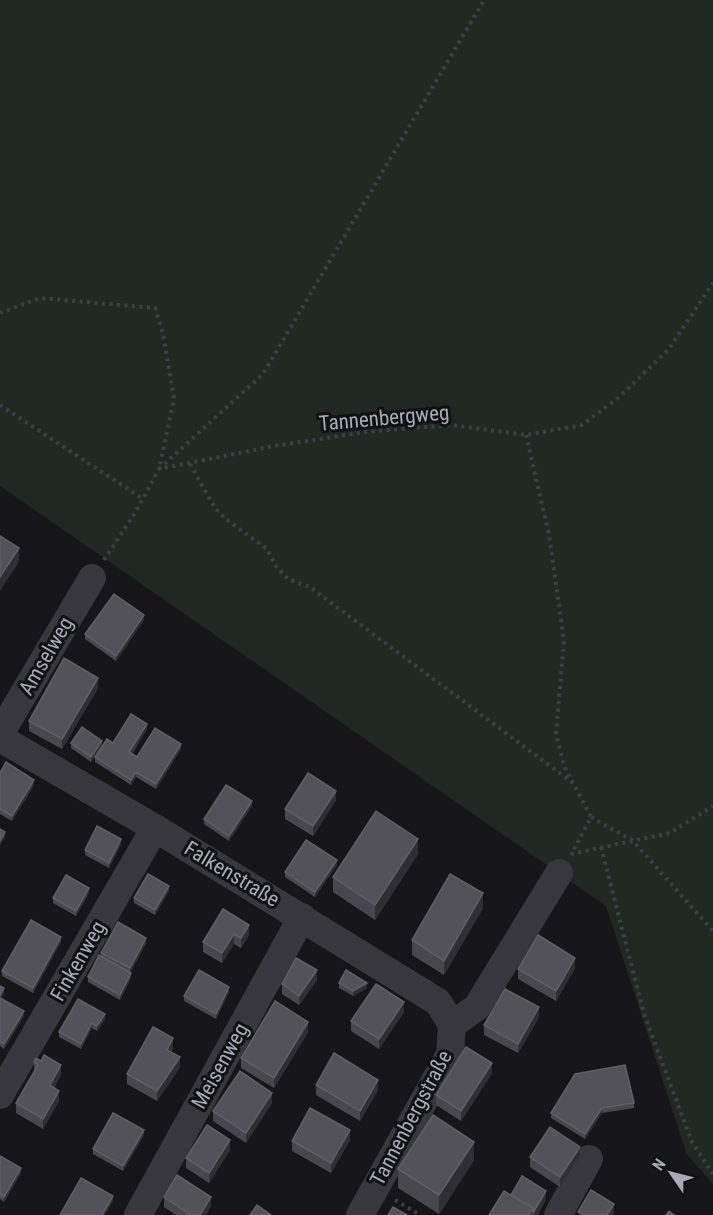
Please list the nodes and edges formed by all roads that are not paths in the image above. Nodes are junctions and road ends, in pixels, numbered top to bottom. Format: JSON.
{"nodes":[{"id":1,"x":92,"y":578,"type":"road end"},
{"id":2,"x":0,"y":736,"type":"edge"},
{"id":3,"x":155,"y":828,"type":"junction"},
{"id":4,"x":565,"y":864,"type":"road end"},
{"id":5,"x":302,"y":917,"type":"junction"},
{"id":6,"x":453,"y":1025,"type":"junction"},
{"id":7,"x":0,"y":1095,"type":"edge"},
{"id":8,"x":589,"y":1159,"type":"dead end"},
{"id":9,"x":138,"y":1215,"type":"edge"},
{"id":10,"x":360,"y":1215,"type":"edge"},
{"id":11,"x":558,"y":1215,"type":"edge"}],
"edges":[{"from":1,"to":2,"type":"street","name":"Amselweg"},
{"from":2,"to":3,"type":"street","name":"Falkenstraße"},
{"from":3,"to":5,"type":"street","name":"Falkenstraße"},
{"from":3,"to":7,"type":"street","name":"Finkenweg"},
{"from":4,"to":6,"type":"street","name":"Tannenbergstraße"},
{"from":5,"to":6,"type":"street","name":"Falkenstraße"},
{"from":5,"to":9,"type":"street","name":"Meisenweg"},
{"from":6,"to":10,"type":"street","name":"Tannenbergstraße"},
{"from":8,"to":11,"type":"street"}]}
